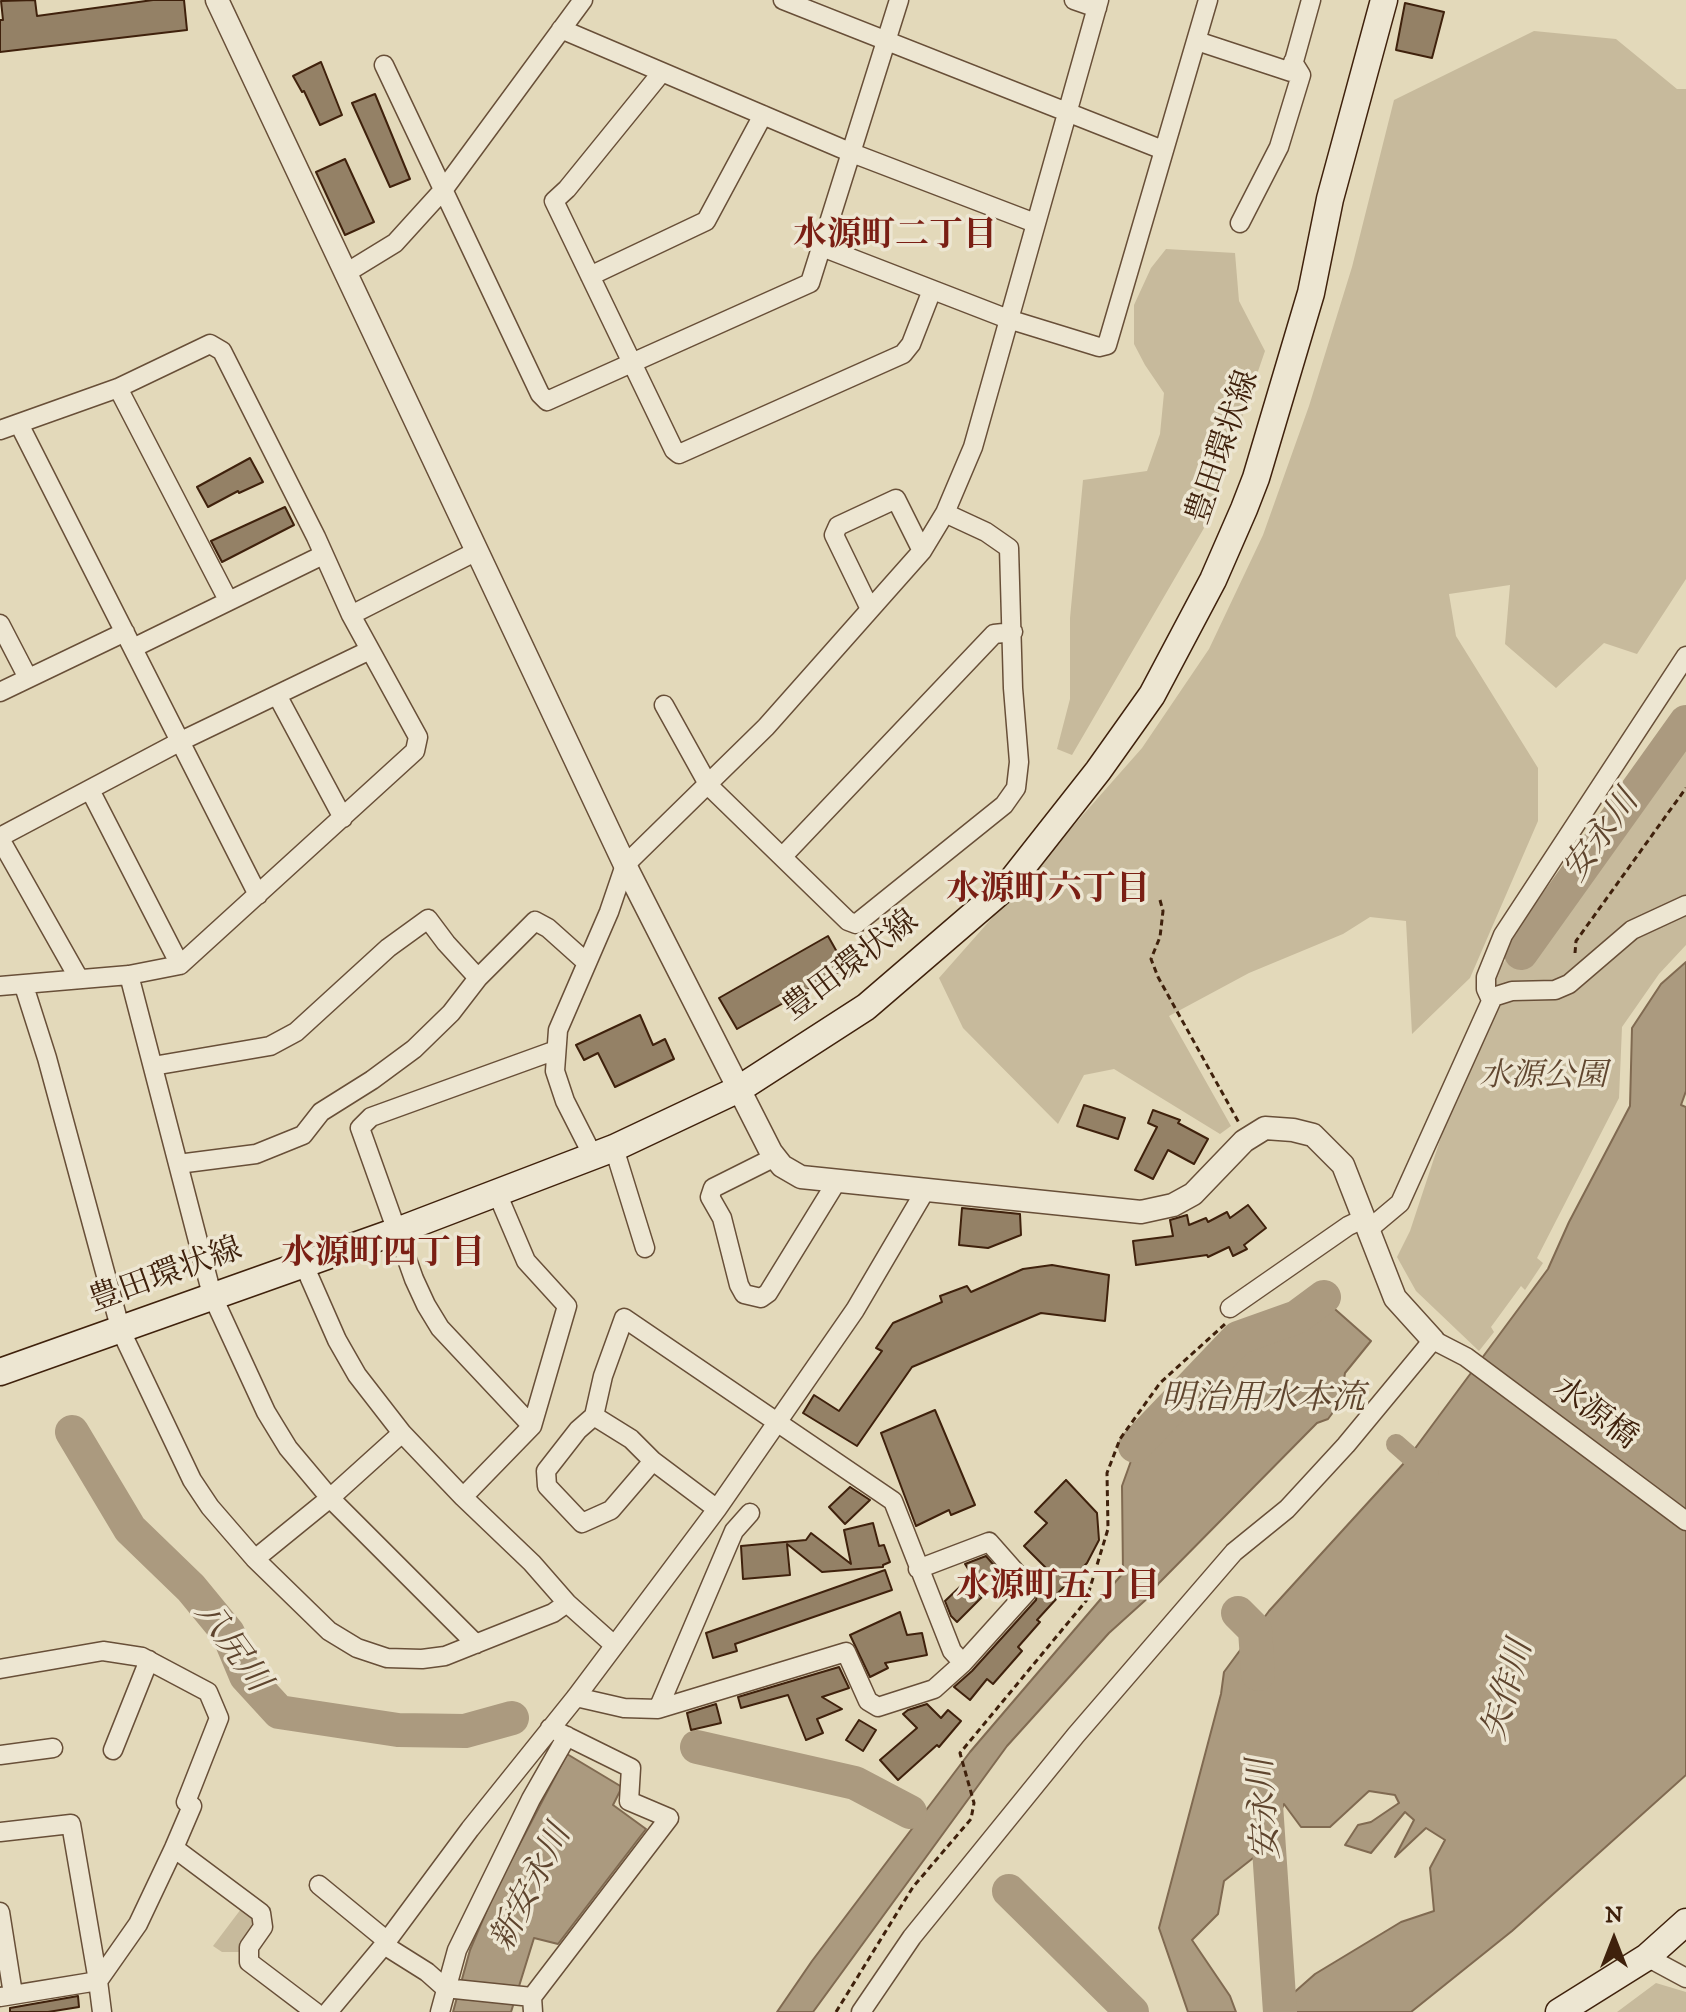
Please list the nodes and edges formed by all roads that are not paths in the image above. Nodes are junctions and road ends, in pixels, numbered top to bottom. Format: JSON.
{"nodes":[{"id":1,"x":217,"y":0,"type":"edge"},
{"id":2,"x":583,"y":0,"type":"edge"},
{"id":3,"x":783,"y":0,"type":"edge"},
{"id":4,"x":899,"y":0,"type":"edge"},
{"id":5,"x":1074,"y":0,"type":"edge"},
{"id":6,"x":1208,"y":0,"type":"edge"},
{"id":7,"x":1311,"y":0,"type":"edge"},
{"id":8,"x":1384,"y":0,"type":"edge"},
{"id":9,"x":1098,"y":4,"type":"edge"},
{"id":10,"x":561,"y":29,"type":"junction"},
{"id":11,"x":887,"y":41,"type":"junction"},
{"id":12,"x":1197,"y":41,"type":"junction"},
{"id":13,"x":1293,"y":62,"type":"junction"},
{"id":14,"x":384,"y":65,"type":"dead end"},
{"id":15,"x":662,"y":72,"type":"junction"},
{"id":16,"x":1068,"y":112,"type":"junction"},
{"id":17,"x":763,"y":115,"type":"junction"},
{"id":18,"x":1163,"y":150,"type":"junction"},
{"id":19,"x":852,"y":153,"type":"junction"},
{"id":20,"x":444,"y":189,"type":"junction"},
{"id":21,"x":1035,"y":223,"type":"junction"},
{"id":22,"x":1240,"y":223,"type":"dead end"},
{"id":23,"x":822,"y":247,"type":"junction"},
{"id":24,"x":346,"y":273,"type":"junction"},
{"id":25,"x":590,"y":276,"type":"junction"},
{"id":26,"x":932,"y":290,"type":"junction"},
{"id":27,"x":1008,"y":319,"type":"junction"},
{"id":28,"x":630,"y":363,"type":"junction"},
{"id":29,"x":118,"y":388,"type":"junction"},
{"id":30,"x":19,"y":424,"type":"junction"},
{"id":31,"x":0,"y":430,"type":"edge"},
{"id":32,"x":945,"y":513,"type":"junction"},
{"id":33,"x":477,"y":551,"type":"junction"},
{"id":34,"x":922,"y":551,"type":"junction"},
{"id":35,"x":323,"y":555,"type":"junction"},
{"id":36,"x":228,"y":600,"type":"junction"},
{"id":37,"x":870,"y":609,"type":"junction"},
{"id":38,"x":351,"y":615,"type":"junction"},
{"id":39,"x":0,"y":624,"type":"edge"},
{"id":40,"x":1013,"y":632,"type":"junction"},
{"id":41,"x":129,"y":640,"type":"junction"},
{"id":42,"x":370,"y":650,"type":"junction"},
{"id":43,"x":1686,"y":656,"type":"edge"},
{"id":44,"x":28,"y":678,"type":"junction"},
{"id":45,"x":0,"y":692,"type":"edge"},
{"id":46,"x":277,"y":695,"type":"junction"},
{"id":47,"x":664,"y":705,"type":"dead end"},
{"id":48,"x":181,"y":741,"type":"junction"},
{"id":49,"x":709,"y":786,"type":"junction"},
{"id":50,"x":90,"y":790,"type":"junction"},
{"id":51,"x":343,"y":818,"type":"junction"},
{"id":52,"x":0,"y":838,"type":"edge"},
{"id":53,"x":783,"y":856,"type":"junction"},
{"id":54,"x":625,"y":865,"type":"junction"},
{"id":55,"x":258,"y":895,"type":"junction"},
{"id":56,"x":1686,"y":905,"type":"edge"},
{"id":57,"x":586,"y":962,"type":"junction"},
{"id":58,"x":180,"y":965,"type":"junction"},
{"id":59,"x":129,"y":975,"type":"junction"},
{"id":60,"x":78,"y":977,"type":"junction"},
{"id":61,"x":478,"y":978,"type":"junction"},
{"id":62,"x":0,"y":986,"type":"edge"},
{"id":63,"x":24,"y":986,"type":"junction"},
{"id":64,"x":1491,"y":1000,"type":"junction"},
{"id":65,"x":556,"y":1050,"type":"junction"},
{"id":66,"x":153,"y":1066,"type":"junction"},
{"id":67,"x":739,"y":1089,"type":"junction"},
{"id":68,"x":604,"y":1152,"type":"junction"},
{"id":69,"x":775,"y":1157,"type":"junction"},
{"id":70,"x":178,"y":1164,"type":"junction"},
{"id":71,"x":837,"y":1181,"type":"junction"},
{"id":72,"x":925,"y":1191,"type":"junction"},
{"id":73,"x":497,"y":1193,"type":"junction"},
{"id":74,"x":1367,"y":1224,"type":"junction"},
{"id":75,"x":397,"y":1231,"type":"junction"},
{"id":76,"x":645,"y":1248,"type":"dead end"},
{"id":77,"x":304,"y":1265,"type":"junction"},
{"id":78,"x":212,"y":1295,"type":"junction"},
{"id":79,"x":1228,"y":1315,"type":"road end"},
{"id":80,"x":121,"y":1331,"type":"junction"},
{"id":81,"x":1433,"y":1340,"type":"junction"},
{"id":82,"x":0,"y":1372,"type":"edge"},
{"id":83,"x":594,"y":1416,"type":"junction"},
{"id":84,"x":778,"y":1424,"type":"junction"},
{"id":85,"x":532,"y":1426,"type":"junction"},
{"id":86,"x":402,"y":1433,"type":"junction"},
{"id":87,"x":653,"y":1461,"type":"junction"},
{"id":88,"x":463,"y":1497,"type":"junction"},
{"id":89,"x":330,"y":1498,"type":"junction"},
{"id":90,"x":717,"y":1509,"type":"junction"},
{"id":91,"x":750,"y":1513,"type":"dead end"},
{"id":92,"x":1686,"y":1521,"type":"edge"},
{"id":93,"x":255,"y":1559,"type":"junction"},
{"id":94,"x":918,"y":1569,"type":"junction"},
{"id":95,"x":567,"y":1603,"type":"junction"},
{"id":96,"x":476,"y":1644,"type":"junction"},
{"id":97,"x":614,"y":1645,"type":"junction"},
{"id":98,"x":149,"y":1660,"type":"junction"},
{"id":99,"x":963,"y":1663,"type":"junction"},
{"id":100,"x":0,"y":1669,"type":"edge"},
{"id":101,"x":576,"y":1697,"type":"junction"},
{"id":102,"x":658,"y":1709,"type":"junction"},
{"id":103,"x":558,"y":1732,"type":"junction"},
{"id":104,"x":53,"y":1748,"type":"dead end"},
{"id":105,"x":113,"y":1750,"type":"dead end"},
{"id":106,"x":0,"y":1755,"type":"edge"},
{"id":107,"x":0,"y":1832,"type":"edge"},
{"id":108,"x":174,"y":1848,"type":"junction"},
{"id":109,"x":319,"y":1885,"type":"dead end"},
{"id":110,"x":0,"y":1912,"type":"edge"},
{"id":111,"x":1686,"y":1922,"type":"edge"},
{"id":112,"x":385,"y":1942,"type":"junction"},
{"id":113,"x":1647,"y":1957,"type":"junction"},
{"id":114,"x":1686,"y":1978,"type":"edge"},
{"id":115,"x":98,"y":1981,"type":"junction"},
{"id":116,"x":445,"y":1988,"type":"junction"},
{"id":117,"x":7,"y":1996,"type":"edge"},
{"id":118,"x":532,"y":2005,"type":"edge"},
{"id":119,"x":866,"y":2010,"type":"edge"},
{"id":120,"x":102,"y":2012,"type":"edge"},
{"id":121,"x":315,"y":2012,"type":"edge"},
{"id":122,"x":328,"y":2012,"type":"edge"},
{"id":123,"x":440,"y":2012,"type":"edge"},
{"id":124,"x":1559,"y":2012,"type":"edge"}],
"edges":[{"from":1,"to":24,"type":"street"},
{"from":2,"to":10,"type":"street"},
{"from":3,"to":11,"type":"street"},
{"from":4,"to":11,"type":"street"},
{"from":5,"to":9,"type":"street"},
{"from":6,"to":12,"type":"street"},
{"from":7,"to":13,"type":"street"},
{"from":8,"to":67,"type":"main road","name":"豊田環状線"},
{"from":9,"to":16,"type":"street"},
{"from":10,"to":15,"type":"street"},
{"from":10,"to":20,"type":"street"},
{"from":11,"to":16,"type":"street"},
{"from":11,"to":19,"type":"street"},
{"from":12,"to":13,"type":"street"},
{"from":12,"to":18,"type":"street"},
{"from":13,"to":22,"type":"street"},
{"from":14,"to":20,"type":"street"},
{"from":15,"to":17,"type":"street"},
{"from":15,"to":25,"type":"street"},
{"from":16,"to":18,"type":"street"},
{"from":16,"to":21,"type":"street"},
{"from":17,"to":19,"type":"street"},
{"from":17,"to":25,"type":"street"},
{"from":18,"to":27,"type":"street"},
{"from":19,"to":21,"type":"street"},
{"from":19,"to":23,"type":"street"},
{"from":20,"to":24,"type":"street"},
{"from":20,"to":28,"type":"street"},
{"from":21,"to":27,"type":"street"},
{"from":23,"to":26,"type":"street"},
{"from":23,"to":28,"type":"street"},
{"from":24,"to":33,"type":"street"},
{"from":25,"to":28,"type":"street"},
{"from":26,"to":27,"type":"street"},
{"from":26,"to":28,"type":"street"},
{"from":27,"to":32,"type":"street"},
{"from":29,"to":30,"type":"street"},
{"from":29,"to":35,"type":"street"},
{"from":29,"to":36,"type":"street"},
{"from":30,"to":31,"type":"street"},
{"from":30,"to":41,"type":"street"},
{"from":32,"to":34,"type":"street"},
{"from":32,"to":40,"type":"street"},
{"from":33,"to":38,"type":"street"},
{"from":33,"to":54,"type":"street"},
{"from":34,"to":37,"type":"street"},
{"from":34,"to":37,"type":"street"},
{"from":35,"to":36,"type":"street"},
{"from":35,"to":38,"type":"street"},
{"from":36,"to":41,"type":"street"},
{"from":37,"to":49,"type":"street"},
{"from":38,"to":42,"type":"street"},
{"from":39,"to":44,"type":"street"},
{"from":40,"to":53,"type":"street"},
{"from":40,"to":53,"type":"street"},
{"from":41,"to":44,"type":"street"},
{"from":41,"to":48,"type":"street"},
{"from":42,"to":46,"type":"street"},
{"from":42,"to":51,"type":"street"},
{"from":43,"to":64,"type":"street"},
{"from":44,"to":45,"type":"street"},
{"from":46,"to":48,"type":"street"},
{"from":46,"to":51,"type":"street"},
{"from":47,"to":49,"type":"street"},
{"from":48,"to":50,"type":"street"},
{"from":48,"to":55,"type":"street"},
{"from":49,"to":53,"type":"street"},
{"from":49,"to":54,"type":"street"},
{"from":50,"to":52,"type":"street"},
{"from":50,"to":58,"type":"street"},
{"from":51,"to":55,"type":"street"},
{"from":52,"to":60,"type":"street"},
{"from":54,"to":57,"type":"street"},
{"from":54,"to":67,"type":"street"},
{"from":55,"to":58,"type":"street"},
{"from":56,"to":64,"type":"street"},
{"from":57,"to":61,"type":"street"},
{"from":57,"to":65,"type":"street"},
{"from":58,"to":59,"type":"street"},
{"from":59,"to":60,"type":"street"},
{"from":59,"to":66,"type":"street"},
{"from":60,"to":63,"type":"street"},
{"from":61,"to":66,"type":"street"},
{"from":61,"to":70,"type":"street"},
{"from":62,"to":63,"type":"street"},
{"from":63,"to":80,"type":"street"},
{"from":64,"to":74,"type":"street"},
{"from":65,"to":68,"type":"street"},
{"from":65,"to":75,"type":"street"},
{"from":66,"to":70,"type":"street"},
{"from":67,"to":68,"type":"main road","name":"豊田環状線"},
{"from":67,"to":69,"type":"street"},
{"from":68,"to":73,"type":"main road","name":"豊田環状線"},
{"from":68,"to":76,"type":"street"},
{"from":69,"to":71,"type":"street"},
{"from":69,"to":71,"type":"street"},
{"from":70,"to":78,"type":"street"},
{"from":71,"to":72,"type":"street"},
{"from":72,"to":74,"type":"street"},
{"from":72,"to":84,"type":"street"},
{"from":73,"to":75,"type":"main road","name":"豊田環状線"},
{"from":73,"to":85,"type":"street"},
{"from":74,"to":79,"type":"street"},
{"from":74,"to":81,"type":"street"},
{"from":75,"to":77,"type":"main road","name":"豊田環状線"},
{"from":75,"to":85,"type":"street"},
{"from":77,"to":78,"type":"main road","name":"豊田環状線"},
{"from":77,"to":86,"type":"street"},
{"from":78,"to":80,"type":"main road","name":"豊田環状線"},
{"from":78,"to":89,"type":"street"},
{"from":80,"to":82,"type":"main road","name":"豊田環状線"},
{"from":80,"to":93,"type":"street"},
{"from":81,"to":92,"type":"street","name":"水源橋"},
{"from":81,"to":119,"type":"street"},
{"from":83,"to":84,"type":"street"},
{"from":83,"to":87,"type":"street"},
{"from":83,"to":87,"type":"street"},
{"from":84,"to":90,"type":"street"},
{"from":84,"to":94,"type":"street"},
{"from":85,"to":88,"type":"street"},
{"from":86,"to":88,"type":"street"},
{"from":86,"to":89,"type":"street"},
{"from":87,"to":90,"type":"street"},
{"from":88,"to":95,"type":"street"},
{"from":89,"to":93,"type":"street"},
{"from":89,"to":96,"type":"street"},
{"from":90,"to":97,"type":"street"},
{"from":91,"to":102,"type":"street"},
{"from":93,"to":96,"type":"street"},
{"from":94,"to":99,"type":"street"},
{"from":94,"to":99,"type":"street"},
{"from":95,"to":96,"type":"street"},
{"from":95,"to":97,"type":"street"},
{"from":97,"to":101,"type":"street"},
{"from":98,"to":100,"type":"street"},
{"from":98,"to":105,"type":"street"},
{"from":98,"to":108,"type":"street"},
{"from":99,"to":102,"type":"street"},
{"from":101,"to":102,"type":"street"},
{"from":101,"to":103,"type":"street"},
{"from":103,"to":112,"type":"street"},
{"from":103,"to":116,"type":"street"},
{"from":103,"to":118,"type":"street"},
{"from":104,"to":106,"type":"street"},
{"from":107,"to":115,"type":"street"},
{"from":108,"to":115,"type":"street"},
{"from":108,"to":121,"type":"street"},
{"from":109,"to":112,"type":"street"},
{"from":110,"to":117,"type":"street"},
{"from":111,"to":113,"type":"main road"},
{"from":112,"to":116,"type":"street"},
{"from":112,"to":122,"type":"street"},
{"from":113,"to":114,"type":"street"},
{"from":113,"to":124,"type":"main road"},
{"from":115,"to":117,"type":"street"},
{"from":115,"to":120,"type":"street"},
{"from":116,"to":118,"type":"street"},
{"from":116,"to":123,"type":"street"}]}
